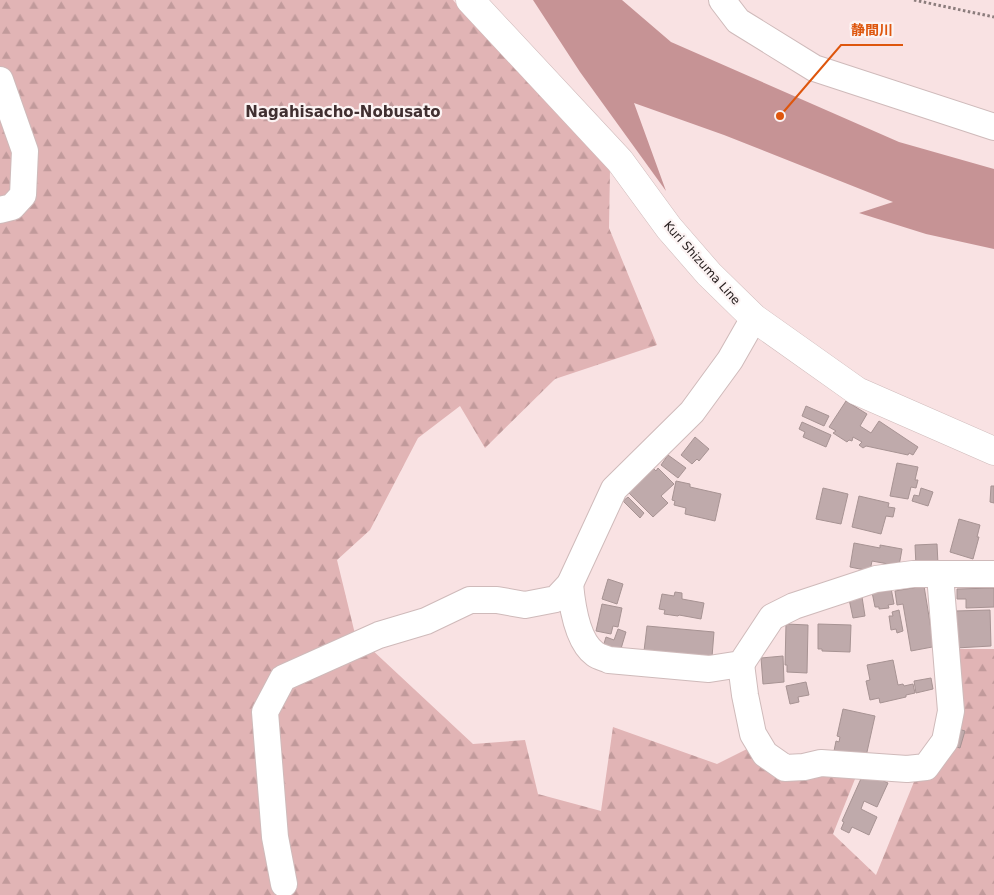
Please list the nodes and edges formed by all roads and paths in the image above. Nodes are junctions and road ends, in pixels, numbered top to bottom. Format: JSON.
{"nodes":[{"id":1,"x":470,"y":0,"type":"edge"},
{"id":2,"x":722,"y":0,"type":"edge"},
{"id":3,"x":914,"y":0,"type":"edge"},
{"id":4,"x":994,"y":17,"type":"edge"},
{"id":5,"x":0,"y":80,"type":"edge"},
{"id":6,"x":994,"y":127,"type":"edge"},
{"id":7,"x":0,"y":210,"type":"edge"},
{"id":8,"x":754,"y":318,"type":"junction"},
{"id":9,"x":994,"y":451,"type":"edge"},
{"id":10,"x":940,"y":574,"type":"junction"},
{"id":11,"x":994,"y":574,"type":"edge"},
{"id":12,"x":570,"y":584,"type":"junction"},
{"id":13,"x":741,"y":664,"type":"junction"},
{"id":14,"x":284,"y":884,"type":"dead end"}],
"edges":[{"from":1,"to":8,"type":"main road","name":"Kuri Shizuma Line"},
{"from":2,"to":6,"type":"street"},
{"from":3,"to":4,"type":"path"},
{"from":5,"to":7,"type":"street"},
{"from":8,"to":9,"type":"main road","name":"Kuri Shizuma Line"},
{"from":8,"to":12,"type":"street"},
{"from":10,"to":11,"type":"street"},
{"from":10,"to":13,"type":"street"},
{"from":10,"to":13,"type":"street"},
{"from":12,"to":13,"type":"street"},
{"from":12,"to":14,"type":"street"}]}
